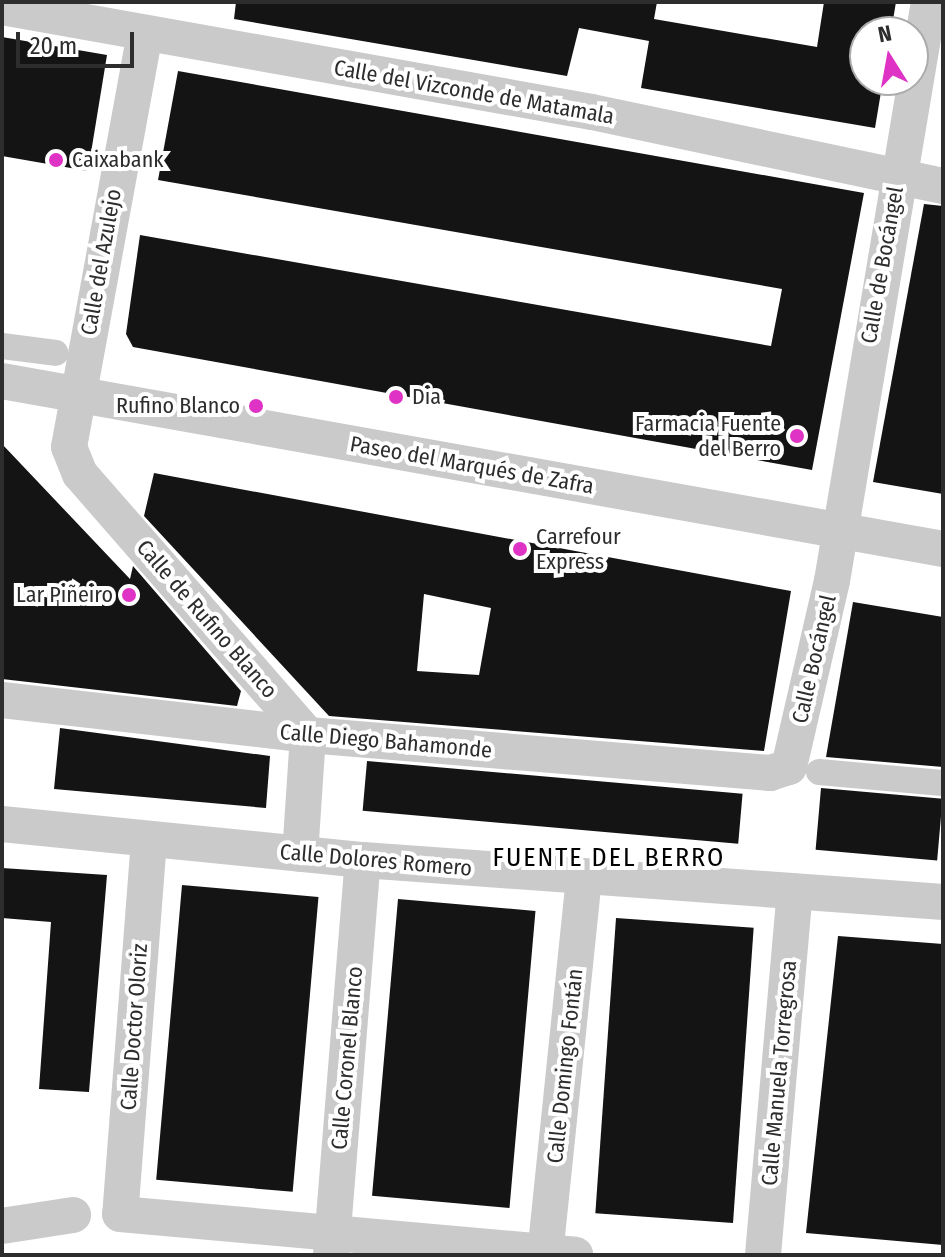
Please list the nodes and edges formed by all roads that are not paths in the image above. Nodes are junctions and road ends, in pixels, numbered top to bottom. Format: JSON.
{"nodes":[{"id":1,"x":929,"y":2,"type":"edge"},
{"id":2,"x":2,"y":7,"type":"edge"},
{"id":3,"x":145,"y":33,"type":"junction"},
{"id":4,"x":897,"y":176,"type":"junction"},
{"id":5,"x":943,"y":186,"type":"edge"},
{"id":6,"x":2,"y":346,"type":"edge"},
{"id":7,"x":56,"y":353,"type":"dead end"},
{"id":8,"x":2,"y":381,"type":"edge"},
{"id":9,"x":75,"y":396,"type":"junction"},
{"id":10,"x":837,"y":529,"type":"junction"},
{"id":11,"x":943,"y":549,"type":"edge"},
{"id":12,"x":2,"y":700,"type":"edge"},
{"id":13,"x":308,"y":745,"type":"junction"},
{"id":14,"x":819,"y":772,"type":"dead end"},
{"id":15,"x":770,"y":773,"type":"joint"},
{"id":16,"x":943,"y":783,"type":"edge"},
{"id":17,"x":2,"y":824,"type":"edge"},
{"id":18,"x":149,"y":840,"type":"junction"},
{"id":19,"x":300,"y":854,"type":"junction"},
{"id":20,"x":363,"y":860,"type":"junction"},
{"id":21,"x":584,"y":877,"type":"junction"},
{"id":22,"x":795,"y":891,"type":"junction"},
{"id":23,"x":943,"y":902,"type":"edge"},
{"id":24,"x":73,"y":1215,"type":"dead end"},
{"id":25,"x":2,"y":1226,"type":"edge"},
{"id":26,"x":332,"y":1246,"type":"edge"},
{"id":27,"x":555,"y":1254,"type":"edge"},
{"id":28,"x":763,"y":1255,"type":"edge"}],
"edges":[{"from":1,"to":4,"type":"street","name":"Calle de Bocángel"},
{"from":2,"to":3,"type":"street","name":"Calle del Vizconde de Matamala"},
{"from":3,"to":4,"type":"street","name":"Calle del Vizconde de Matamala"},
{"from":3,"to":9,"type":"street","name":"Calle del Azulejo"},
{"from":4,"to":5,"type":"street","name":"Calle del Vizconde de Matamala"},
{"from":4,"to":10,"type":"street","name":"Calle de Bocángel"},
{"from":6,"to":7,"type":"street"},
{"from":8,"to":9,"type":"street","name":"Paseo del Marqués de Zafra"},
{"from":9,"to":10,"type":"street","name":"Paseo del Marqués de Zafra"},
{"from":9,"to":13,"type":"street","name":"Calle de Rufino Blanco"},
{"from":10,"to":11,"type":"street","name":"Paseo del Marqués de Zafra"},
{"from":10,"to":15,"type":"street","name":"Calle Bocángel"},
{"from":12,"to":13,"type":"street","name":"Calle Diego Bahamonde"},
{"from":13,"to":15,"type":"street","name":"Calle Diego Bahamonde"},
{"from":13,"to":19,"type":"street"},
{"from":14,"to":16,"type":"street"},
{"from":17,"to":18,"type":"street","name":"Calle Dolores Romero"},
{"from":18,"to":19,"type":"street","name":"Calle Dolores Romero"},
{"from":18,"to":26,"type":"street","name":"Calle Doctor Oloriz"},
{"from":19,"to":20,"type":"street","name":"Calle Dolores Romero"},
{"from":20,"to":21,"type":"street","name":"Calle Dolores Romero"},
{"from":20,"to":26,"type":"street","name":"Calle Coronel Blanco"},
{"from":21,"to":22,"type":"street","name":"Calle Dolores Romero"},
{"from":21,"to":27,"type":"street","name":"Calle Domingo Fontán"},
{"from":22,"to":23,"type":"street","name":"Calle Dolores Romero"},
{"from":22,"to":28,"type":"street","name":"Calle Manuela Torregrosa"},
{"from":24,"to":25,"type":"street"},
{"from":26,"to":27,"type":"street"}]}
